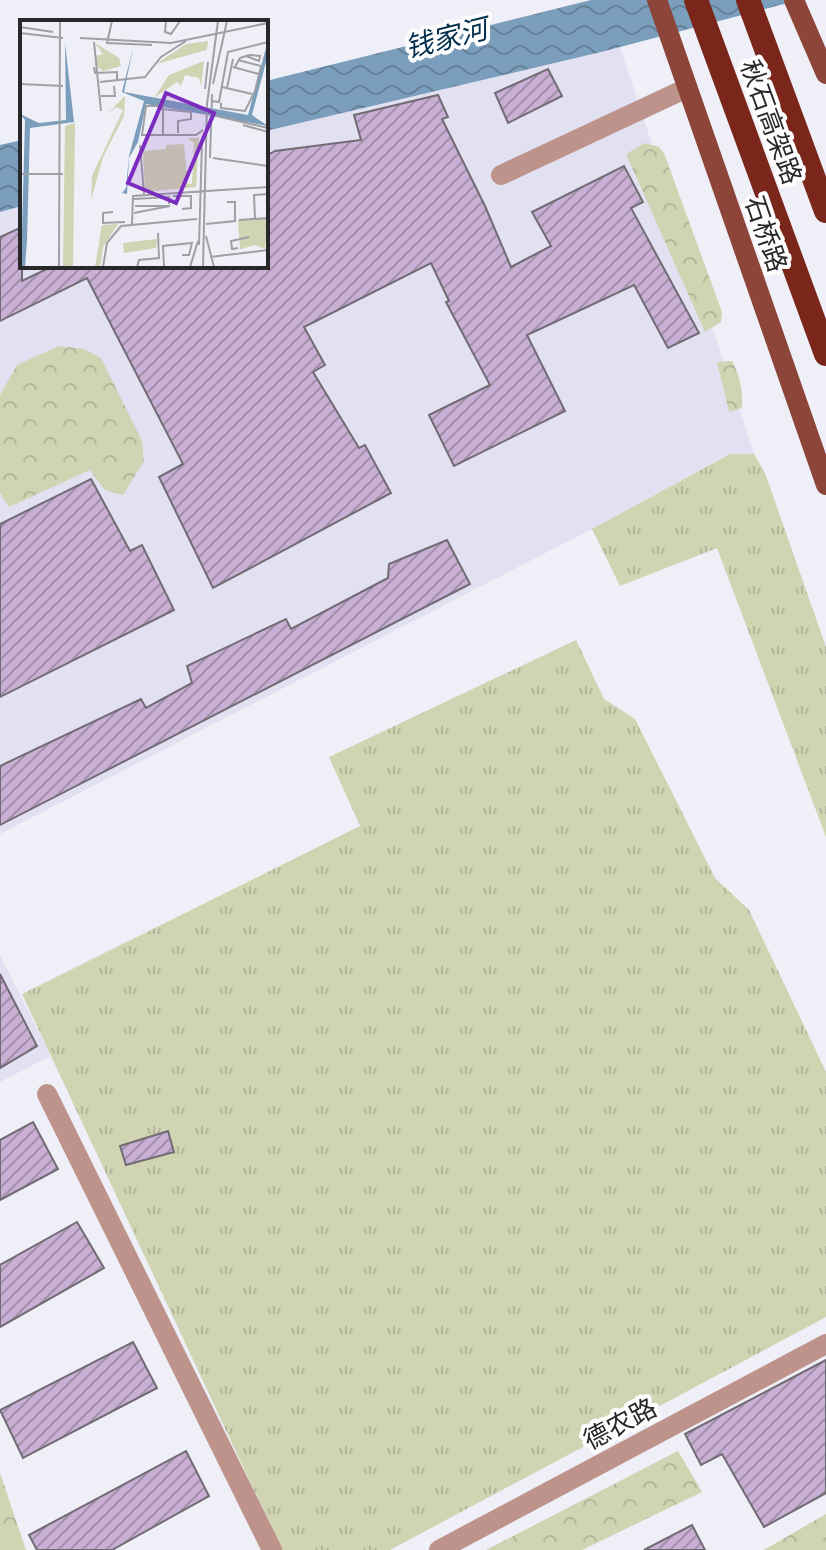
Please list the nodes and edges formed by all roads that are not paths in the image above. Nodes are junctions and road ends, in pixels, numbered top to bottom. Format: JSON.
{"nodes":[{"id":1,"x":657,"y":0,"type":"edge"},
{"id":2,"x":696,"y":0,"type":"edge"},
{"id":3,"x":748,"y":0,"type":"edge"},
{"id":4,"x":794,"y":0,"type":"edge"},
{"id":5,"x":813,"y":31,"type":"edge"},
{"id":6,"x":826,"y":74,"type":"edge"},
{"id":7,"x":687,"y":88,"type":"junction"},
{"id":8,"x":501,"y":175,"type":"dead end"},
{"id":9,"x":826,"y":211,"type":"edge"},
{"id":10,"x":826,"y":354,"type":"edge"},
{"id":11,"x":826,"y":485,"type":"edge"},
{"id":12,"x":47,"y":1094,"type":"dead end"},
{"id":13,"x":826,"y":1344,"type":"edge"},
{"id":14,"x":272,"y":1550,"type":"edge"},
{"id":15,"x":439,"y":1550,"type":"edge"}],
"edges":[{"from":1,"to":7,"type":"main road","name":"石桥路"},
{"from":2,"to":10,"type":"highway","name":"秋石高架路"},
{"from":3,"to":9,"type":"highway","name":"秋石高架路"},
{"from":4,"to":5,"type":"main road"},
{"from":5,"to":6,"type":"main road"},
{"from":7,"to":8,"type":"street"},
{"from":7,"to":11,"type":"main road","name":"石桥路"},
{"from":12,"to":14,"type":"street"},
{"from":13,"to":15,"type":"street","name":"德农路"}]}
